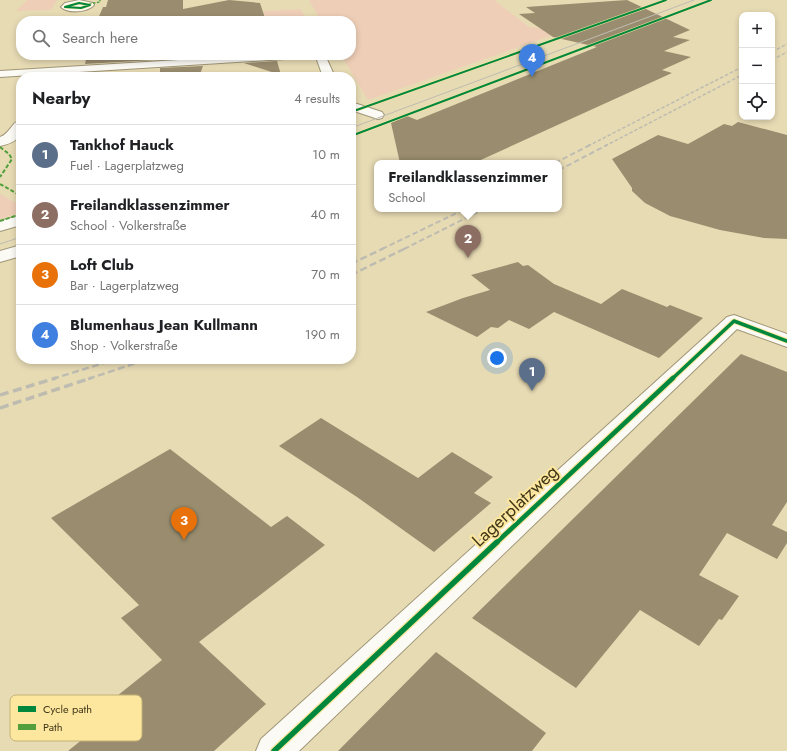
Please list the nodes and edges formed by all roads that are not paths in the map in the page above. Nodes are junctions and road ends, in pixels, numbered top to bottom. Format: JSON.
{"nodes":[{"id":1,"x":220,"y":60,"type":"edge"},
{"id":2,"x":322,"y":60,"type":"edge"},
{"id":3,"x":54,"y":69,"type":"edge"},
{"id":4,"x":22,"y":72,"type":"edge"},
{"id":5,"x":327,"y":72,"type":"edge"},
{"id":6,"x":16,"y":73,"type":"edge"},
{"id":7,"x":0,"y":74,"type":"edge"},
{"id":8,"x":356,"y":108,"type":"edge"},
{"id":9,"x":378,"y":115,"type":"dead end"},
{"id":10,"x":16,"y":131,"type":"edge"},
{"id":11,"x":0,"y":142,"type":"edge"},
{"id":12,"x":16,"y":221,"type":"edge"},
{"id":13,"x":0,"y":226,"type":"edge"},
{"id":14,"x":16,"y":252,"type":"edge"},
{"id":15,"x":0,"y":257,"type":"edge"},
{"id":16,"x":787,"y":341,"type":"edge"},
{"id":17,"x":274,"y":751,"type":"edge"}],
"edges":[{"from":1,"to":3,"type":"street"},
{"from":2,"to":5,"type":"street"},
{"from":3,"to":4,"type":"street"},
{"from":6,"to":7,"type":"street"},
{"from":8,"to":9,"type":"street"},
{"from":10,"to":11,"type":"street"},
{"from":12,"to":13,"type":"street"},
{"from":14,"to":15,"type":"street"},
{"from":16,"to":17,"type":"street","name":"Lagerplatzweg"}]}
